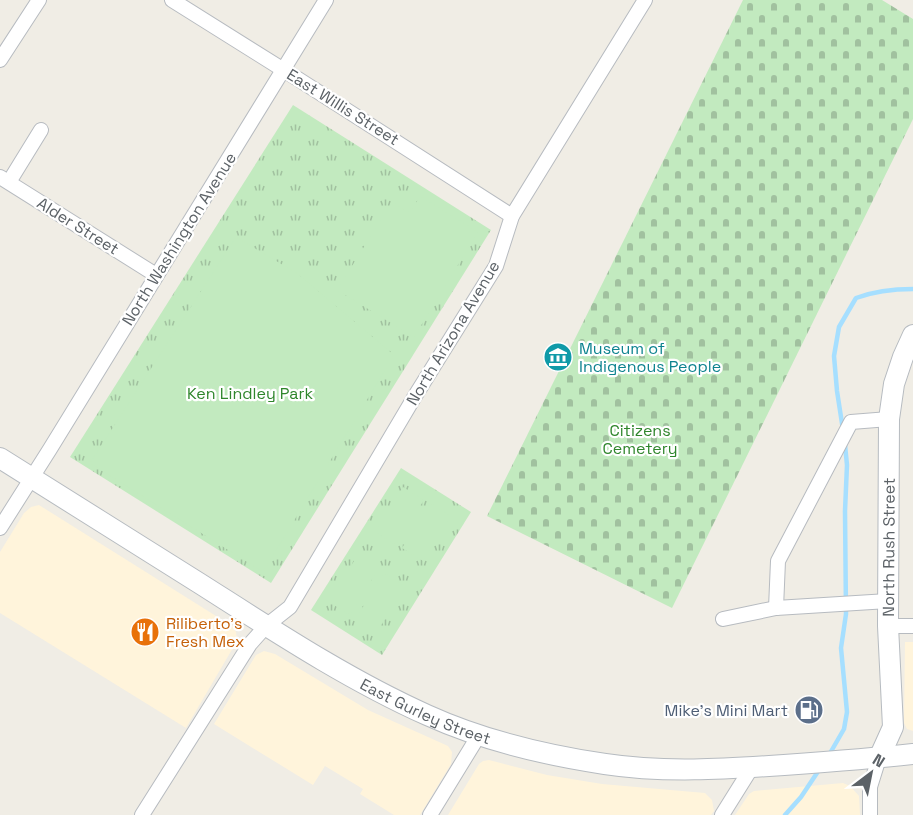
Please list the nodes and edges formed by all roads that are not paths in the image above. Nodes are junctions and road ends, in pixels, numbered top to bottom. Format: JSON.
{"nodes":[{"id":1,"x":39,"y":0,"type":"edge"},
{"id":2,"x":171,"y":0,"type":"edge"},
{"id":3,"x":326,"y":0,"type":"edge"},
{"id":4,"x":645,"y":0,"type":"edge"},
{"id":5,"x":0,"y":60,"type":"edge"},
{"id":6,"x":284,"y":69,"type":"junction"},
{"id":7,"x":41,"y":130,"type":"dead end"},
{"id":8,"x":4,"y":179,"type":"edge"},
{"id":9,"x":513,"y":216,"type":"junction"},
{"id":10,"x":156,"y":275,"type":"junction"},
{"id":11,"x":913,"y":335,"type":"edge"},
{"id":12,"x":889,"y":419,"type":"junction"},
{"id":13,"x":0,"y":458,"type":"edge"},
{"id":14,"x":32,"y":478,"type":"junction"},
{"id":15,"x":0,"y":528,"type":"edge"},
{"id":16,"x":888,"y":601,"type":"junction"},
{"id":17,"x":776,"y":608,"type":"junction"},
{"id":18,"x":723,"y":619,"type":"dead end"},
{"id":19,"x":266,"y":626,"type":"junction"},
{"id":20,"x":888,"y":626,"type":"junction"},
{"id":21,"x":913,"y":627,"type":"edge"},
{"id":22,"x":479,"y":735,"type":"junction"},
{"id":23,"x":913,"y":754,"type":"edge"},
{"id":24,"x":879,"y":758,"type":"junction"},
{"id":25,"x":752,"y":768,"type":"junction"},
{"id":26,"x":142,"y":815,"type":"edge"},
{"id":27,"x":430,"y":815,"type":"edge"},
{"id":28,"x":722,"y":815,"type":"edge"},
{"id":29,"x":870,"y":815,"type":"edge"}],
"edges":[{"from":1,"to":5,"type":"street"},
{"from":2,"to":6,"type":"street","name":"East Willis Street"},
{"from":3,"to":6,"type":"street","name":"North Washington Avenue"},
{"from":4,"to":9,"type":"street","name":"North Arizona Avenue"},
{"from":6,"to":9,"type":"street","name":"East Willis Street"},
{"from":6,"to":10,"type":"street","name":"North Washington Avenue"},
{"from":7,"to":8,"type":"street"},
{"from":8,"to":10,"type":"street","name":"Alder Street"},
{"from":9,"to":19,"type":"street","name":"North Arizona Avenue"},
{"from":10,"to":14,"type":"street","name":"North Washington Avenue"},
{"from":11,"to":12,"type":"main road","name":"North Rush Street"},
{"from":12,"to":16,"type":"main road","name":"North Rush Street"},
{"from":12,"to":17,"type":"street"},
{"from":13,"to":14,"type":"main road","name":"East Gurley Street"},
{"from":14,"to":15,"type":"street","name":"North Washington Avenue"},
{"from":14,"to":19,"type":"main road","name":"East Gurley Street"},
{"from":16,"to":17,"type":"street"},
{"from":16,"to":20,"type":"main road","name":"North Rush Street"},
{"from":17,"to":18,"type":"street"},
{"from":19,"to":22,"type":"main road","name":"East Gurley Street"},
{"from":19,"to":26,"type":"street","name":"North Arizona Avenue"},
{"from":20,"to":21,"type":"street"},
{"from":20,"to":24,"type":"main road","name":"North Rush Street"},
{"from":22,"to":25,"type":"main road","name":"East Gurley Street"},
{"from":22,"to":27,"type":"street"},
{"from":23,"to":24,"type":"main road","name":"East Gurley Street"},
{"from":24,"to":25,"type":"main road","name":"East Gurley Street"},
{"from":24,"to":29,"type":"street"},
{"from":25,"to":28,"type":"street"}]}
